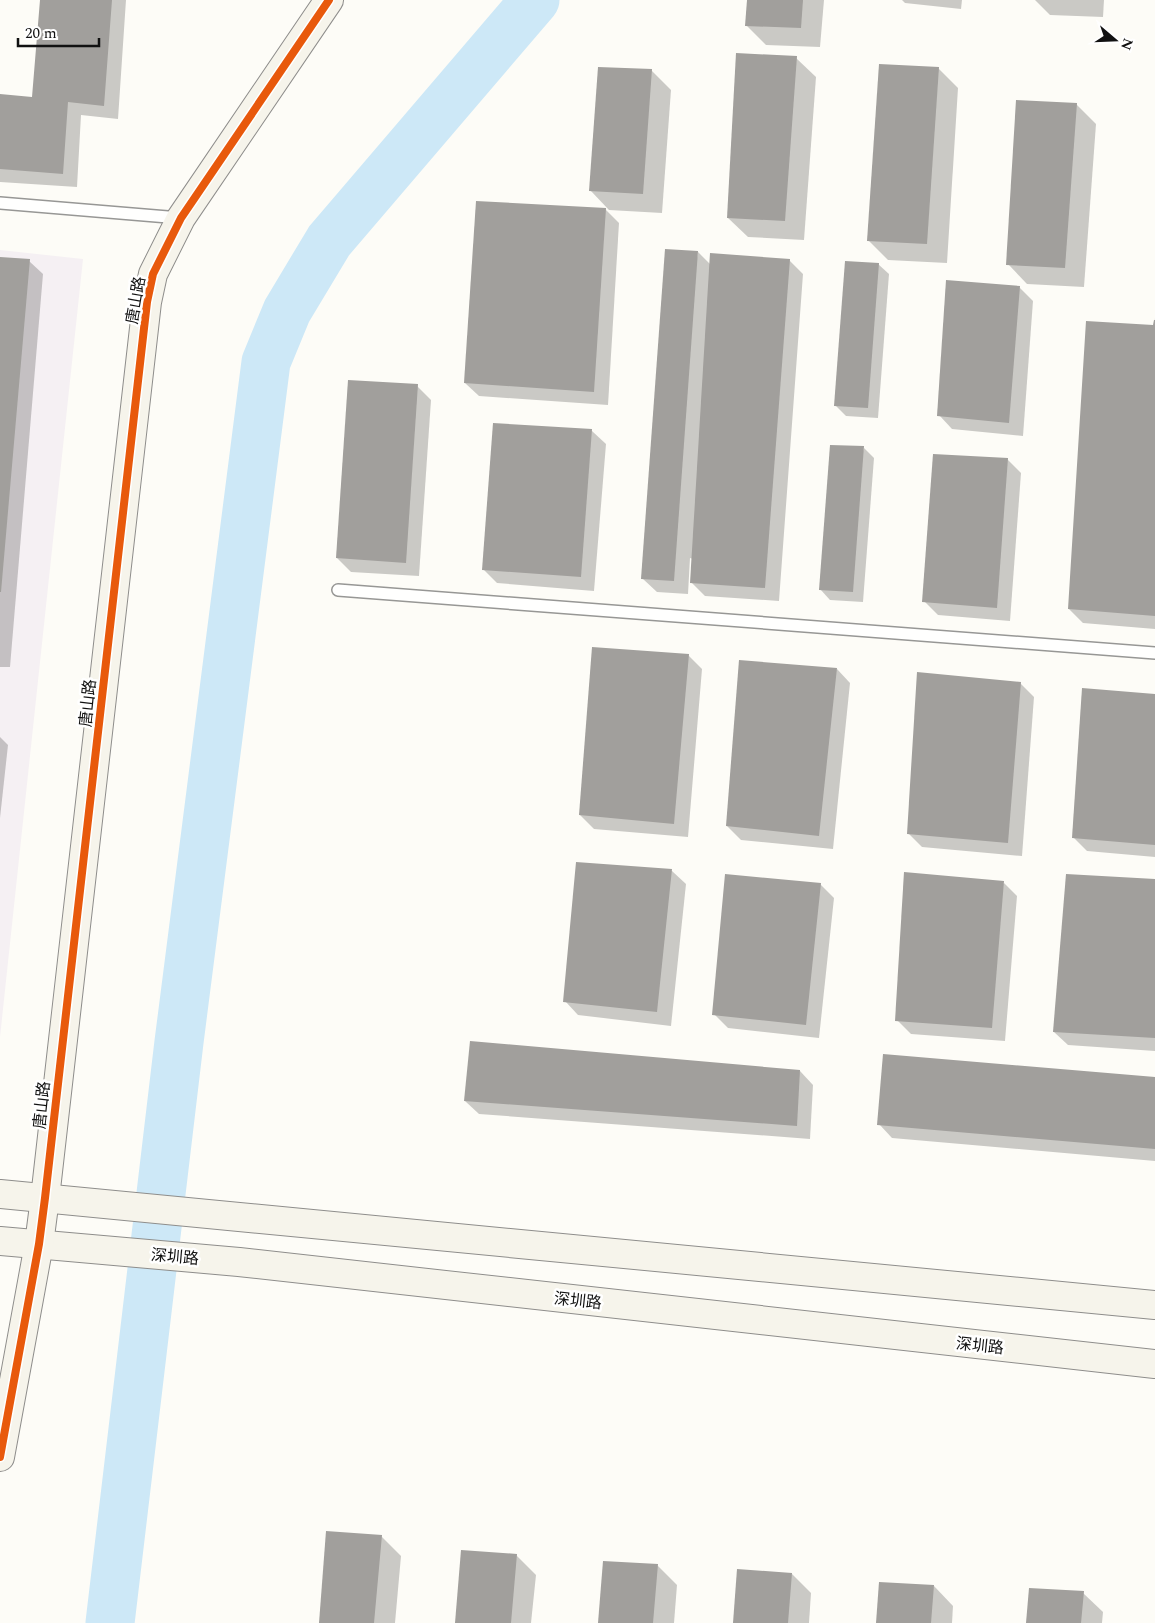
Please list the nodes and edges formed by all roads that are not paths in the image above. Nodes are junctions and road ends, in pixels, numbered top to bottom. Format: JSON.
{"nodes":[{"id":1,"x":328,"y":0,"type":"edge"},
{"id":2,"x":0,"y":203,"type":"edge"},
{"id":3,"x":181,"y":218,"type":"junction"},
{"id":4,"x":338,"y":590,"type":"dead end"},
{"id":5,"x":1155,"y":653,"type":"edge"},
{"id":6,"x":0,"y":1194,"type":"edge"},
{"id":7,"x":45,"y":1198,"type":"junction"},
{"id":8,"x":0,"y":1241,"type":"edge"},
{"id":9,"x":39,"y":1244,"type":"junction"},
{"id":10,"x":1155,"y":1305,"type":"edge"},
{"id":11,"x":1155,"y":1364,"type":"edge"},
{"id":12,"x":0,"y":1457,"type":"edge"}],
"edges":[{"from":1,"to":3,"type":"main road","name":"唐山路"},
{"from":2,"to":3,"type":"lane"},
{"from":3,"to":7,"type":"main road","name":"唐山路"},
{"from":4,"to":5,"type":"lane"},
{"from":6,"to":7,"type":"main road"},
{"from":7,"to":9,"type":"main road","name":"唐山路"},
{"from":7,"to":10,"type":"main road"},
{"from":8,"to":9,"type":"main road","name":"深圳路"},
{"from":9,"to":11,"type":"main road","name":"深圳路"},
{"from":9,"to":12,"type":"main road","name":"唐山路"}]}
